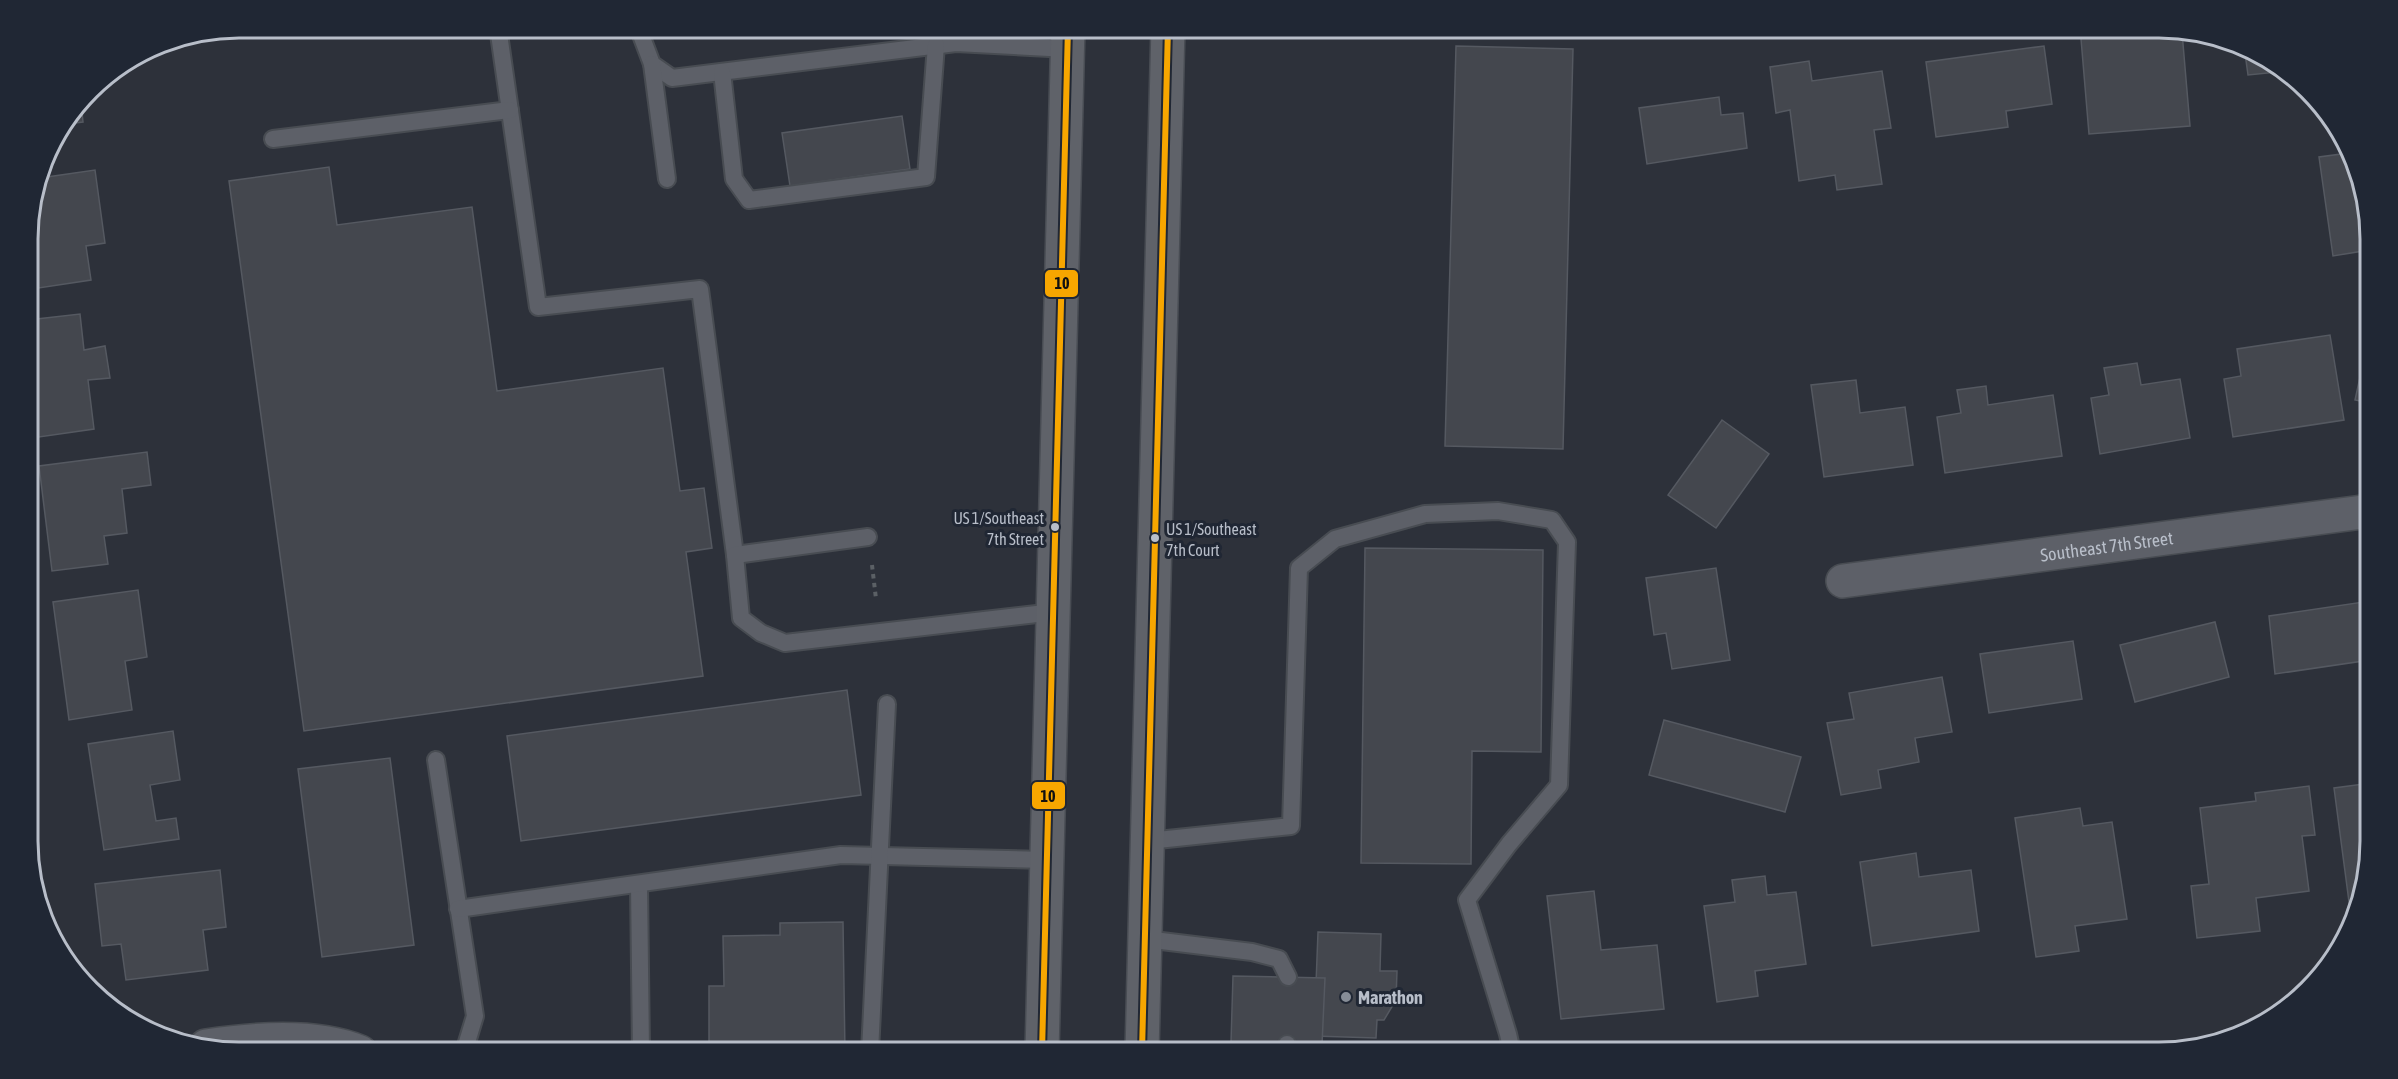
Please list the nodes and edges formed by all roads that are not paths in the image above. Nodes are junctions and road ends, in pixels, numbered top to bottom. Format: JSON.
{"nodes":[{"id":1,"x":500,"y":38,"type":"edge"},
{"id":2,"x":642,"y":38,"type":"edge"},
{"id":3,"x":1068,"y":38,"type":"edge"},
{"id":4,"x":1168,"y":38,"type":"edge"},
{"id":5,"x":936,"y":45,"type":"junction"},
{"id":6,"x":652,"y":64,"type":"junction"},
{"id":7,"x":722,"y":72,"type":"junction"},
{"id":8,"x":510,"y":110,"type":"junction"},
{"id":9,"x":273,"y":139,"type":"dead end"},
{"id":10,"x":667,"y":179,"type":"dead end"},
{"id":11,"x":2361,"y":512,"type":"edge"},
{"id":12,"x":868,"y":537,"type":"dead end"},
{"id":13,"x":735,"y":555,"type":"junction"},
{"id":14,"x":1843,"y":580,"type":"dead end"},
{"id":15,"x":1054,"y":612,"type":"junction"},
{"id":16,"x":887,"y":704,"type":"dead end"},
{"id":17,"x":436,"y":760,"type":"dead end"},
{"id":18,"x":1148,"y":841,"type":"junction"},
{"id":19,"x":878,"y":856,"type":"junction"},
{"id":20,"x":1047,"y":860,"type":"junction"},
{"id":21,"x":639,"y":884,"type":"junction"},
{"id":22,"x":458,"y":909,"type":"junction"},
{"id":23,"x":1145,"y":939,"type":"junction"},
{"id":24,"x":1288,"y":977,"type":"dead end"},
{"id":25,"x":1510,"y":1041,"type":"edge"},
{"id":26,"x":262,"y":1042,"type":"edge"},
{"id":27,"x":315,"y":1042,"type":"edge"},
{"id":28,"x":467,"y":1042,"type":"edge"},
{"id":29,"x":641,"y":1042,"type":"edge"},
{"id":30,"x":870,"y":1042,"type":"edge"},
{"id":31,"x":1042,"y":1042,"type":"edge"},
{"id":32,"x":1142,"y":1042,"type":"edge"}],
"edges":[{"from":1,"to":8,"type":"lane"},
{"from":2,"to":6,"type":"lane"},
{"from":3,"to":5,"type":"lane"},
{"from":3,"to":15,"type":"main road"},
{"from":4,"to":18,"type":"main road"},
{"from":5,"to":7,"type":"lane"},
{"from":5,"to":7,"type":"lane"},
{"from":6,"to":7,"type":"lane"},
{"from":6,"to":10,"type":"lane"},
{"from":8,"to":9,"type":"lane"},
{"from":8,"to":13,"type":"lane"},
{"from":11,"to":14,"type":"street","name":"Southeast 7th Street"},
{"from":12,"to":13,"type":"lane"},
{"from":13,"to":15,"type":"lane"},
{"from":15,"to":20,"type":"main road"},
{"from":16,"to":19,"type":"lane"},
{"from":17,"to":22,"type":"lane"},
{"from":18,"to":23,"type":"main road"},
{"from":18,"to":25,"type":"lane"},
{"from":19,"to":20,"type":"lane"},
{"from":19,"to":21,"type":"lane"},
{"from":19,"to":30,"type":"lane"},
{"from":20,"to":31,"type":"main road"},
{"from":21,"to":22,"type":"lane"},
{"from":21,"to":29,"type":"lane"},
{"from":22,"to":28,"type":"lane"},
{"from":23,"to":24,"type":"lane"},
{"from":23,"to":32,"type":"main road"},
{"from":26,"to":27,"type":"street"}]}
